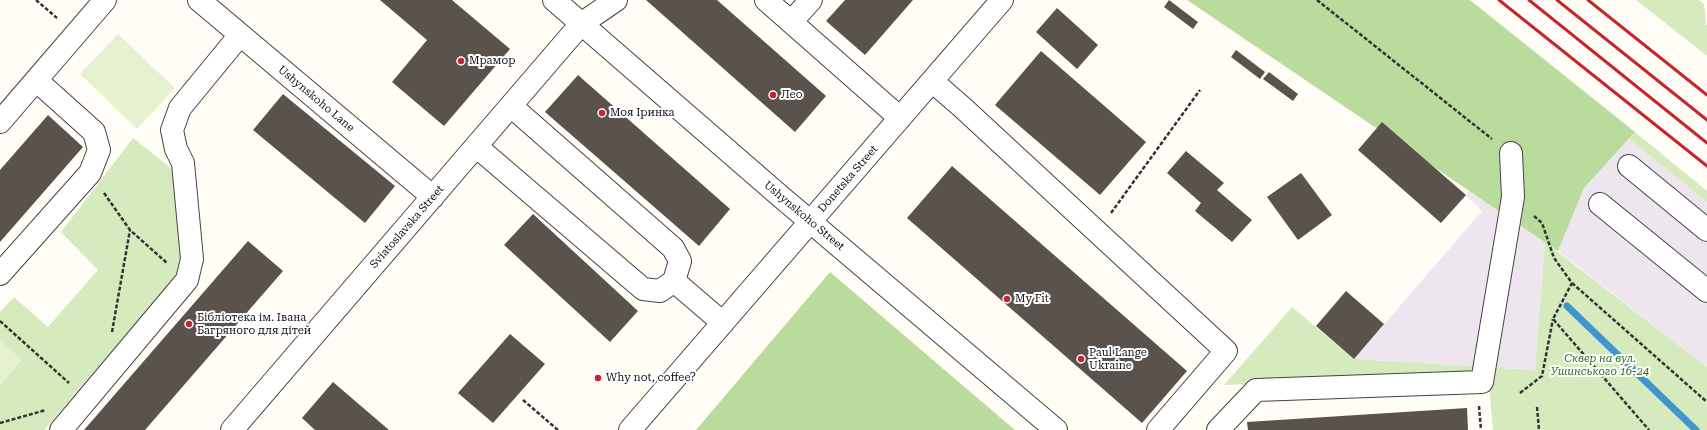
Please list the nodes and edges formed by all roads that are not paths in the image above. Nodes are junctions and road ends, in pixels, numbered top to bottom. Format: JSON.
{"nodes":[{"id":1,"x":105,"y":0,"type":"edge"},
{"id":2,"x":199,"y":0,"type":"edge"},
{"id":3,"x":554,"y":0,"type":"edge"},
{"id":4,"x":616,"y":0,"type":"edge"},
{"id":5,"x":766,"y":0,"type":"edge"},
{"id":6,"x":811,"y":0,"type":"edge"},
{"id":7,"x":1002,"y":0,"type":"edge"},
{"id":8,"x":791,"y":22,"type":"junction"},
{"id":9,"x":581,"y":24,"type":"junction"},
{"id":10,"x":240,"y":35,"type":"junction"},
{"id":11,"x":36,"y":80,"type":"junction"},
{"id":12,"x":932,"y":81,"type":"junction"},
{"id":13,"x":511,"y":106,"type":"junction"},
{"id":14,"x":900,"y":118,"type":"junction"},
{"id":15,"x":0,"y":122,"type":"edge"},
{"id":16,"x":477,"y":147,"type":"junction"},
{"id":17,"x":1511,"y":153,"type":"road end"},
{"id":18,"x":1629,"y":166,"type":"dead end"},
{"id":19,"x":433,"y":197,"type":"junction"},
{"id":20,"x":1600,"y":204,"type":"dead end"},
{"id":21,"x":810,"y":222,"type":"junction"},
{"id":22,"x":1707,"y":230,"type":"edge"},
{"id":23,"x":0,"y":274,"type":"edge"},
{"id":24,"x":674,"y":281,"type":"junction"},
{"id":25,"x":1707,"y":291,"type":"edge"},
{"id":26,"x":723,"y":323,"type":"junction"},
{"id":27,"x":61,"y":430,"type":"edge"},
{"id":28,"x":232,"y":430,"type":"edge"},
{"id":29,"x":630,"y":430,"type":"edge"},
{"id":30,"x":1056,"y":430,"type":"edge"},
{"id":31,"x":1158,"y":430,"type":"edge"},
{"id":32,"x":1218,"y":430,"type":"edge"}],
"edges":[{"from":1,"to":11,"type":"street"},
{"from":2,"to":10,"type":"street","name":"Ushynskoho Lane"},
{"from":3,"to":9,"type":"street","name":"Ushynskoho Street"},
{"from":4,"to":9,"type":"street","name":"Sviatoslavska Street"},
{"from":5,"to":8,"type":"street"},
{"from":6,"to":8,"type":"street"},
{"from":7,"to":12,"type":"street","name":"Donetska Street"},
{"from":8,"to":14,"type":"street"},
{"from":9,"to":13,"type":"street","name":"Sviatoslavska Street"},
{"from":9,"to":21,"type":"street","name":"Ushynskoho Street"},
{"from":10,"to":19,"type":"street","name":"Ushynskoho Lane"},
{"from":10,"to":27,"type":"street"},
{"from":11,"to":15,"type":"street"},
{"from":11,"to":23,"type":"street"},
{"from":12,"to":14,"type":"street","name":"Donetska Street"},
{"from":12,"to":31,"type":"street"},
{"from":13,"to":16,"type":"street","name":"Sviatoslavska Street"},
{"from":13,"to":24,"type":"street"},
{"from":14,"to":21,"type":"street","name":"Donetska Street"},
{"from":16,"to":19,"type":"street","name":"Sviatoslavska Street"},
{"from":16,"to":24,"type":"street"},
{"from":17,"to":32,"type":"street"},
{"from":18,"to":22,"type":"street"},
{"from":19,"to":28,"type":"street","name":"Sviatoslavska Street"},
{"from":20,"to":25,"type":"street"},
{"from":21,"to":26,"type":"street","name":"Donetska Street"},
{"from":21,"to":30,"type":"street","name":"Ushynskoho Street"},
{"from":24,"to":26,"type":"street"},
{"from":26,"to":29,"type":"street","name":"Donetska Street"}]}
